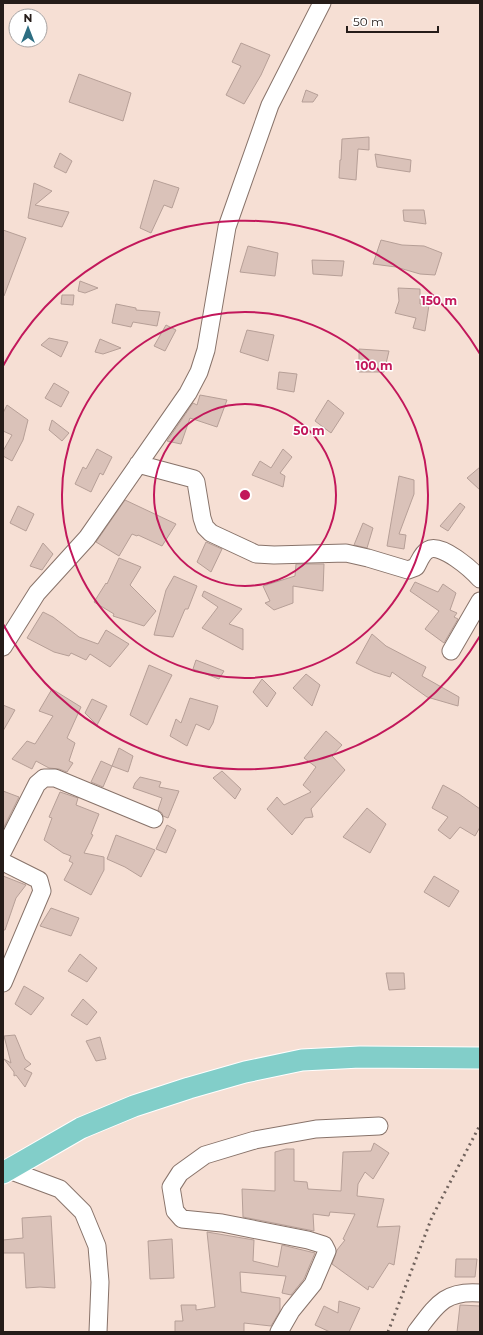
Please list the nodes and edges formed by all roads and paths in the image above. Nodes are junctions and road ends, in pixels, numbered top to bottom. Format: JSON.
{"nodes":[{"id":1,"x":322,"y":3,"type":"edge"},
{"id":2,"x":138,"y":464,"type":"junction"},
{"id":3,"x":478,"y":570,"type":"edge"},
{"id":4,"x":480,"y":601,"type":"edge"},
{"id":5,"x":3,"y":647,"type":"edge"},
{"id":6,"x":451,"y":652,"type":"dead end"},
{"id":7,"x":154,"y":819,"type":"dead end"},
{"id":8,"x":3,"y":851,"type":"edge"},
{"id":9,"x":3,"y":862,"type":"edge"},
{"id":10,"x":3,"y":983,"type":"edge"},
{"id":11,"x":480,"y":1058,"type":"edge"},
{"id":12,"x":379,"y":1126,"type":"dead end"},
{"id":13,"x":6,"y":1171,"type":"edge"},
{"id":14,"x":480,"y":1293,"type":"edge"},
{"id":15,"x":98,"y":1332,"type":"edge"},
{"id":16,"x":279,"y":1332,"type":"edge"},
{"id":17,"x":416,"y":1332,"type":"edge"}],
"edges":[{"from":1,"to":2,"type":"street"},
{"from":2,"to":3,"type":"street"},
{"from":2,"to":5,"type":"street"},
{"from":4,"to":6,"type":"street"},
{"from":7,"to":8,"type":"street"},
{"from":9,"to":10,"type":"street"},
{"from":11,"to":13,"type":"main road"},
{"from":12,"to":16,"type":"street"},
{"from":13,"to":15,"type":"street"},
{"from":14,"to":17,"type":"street"}]}
